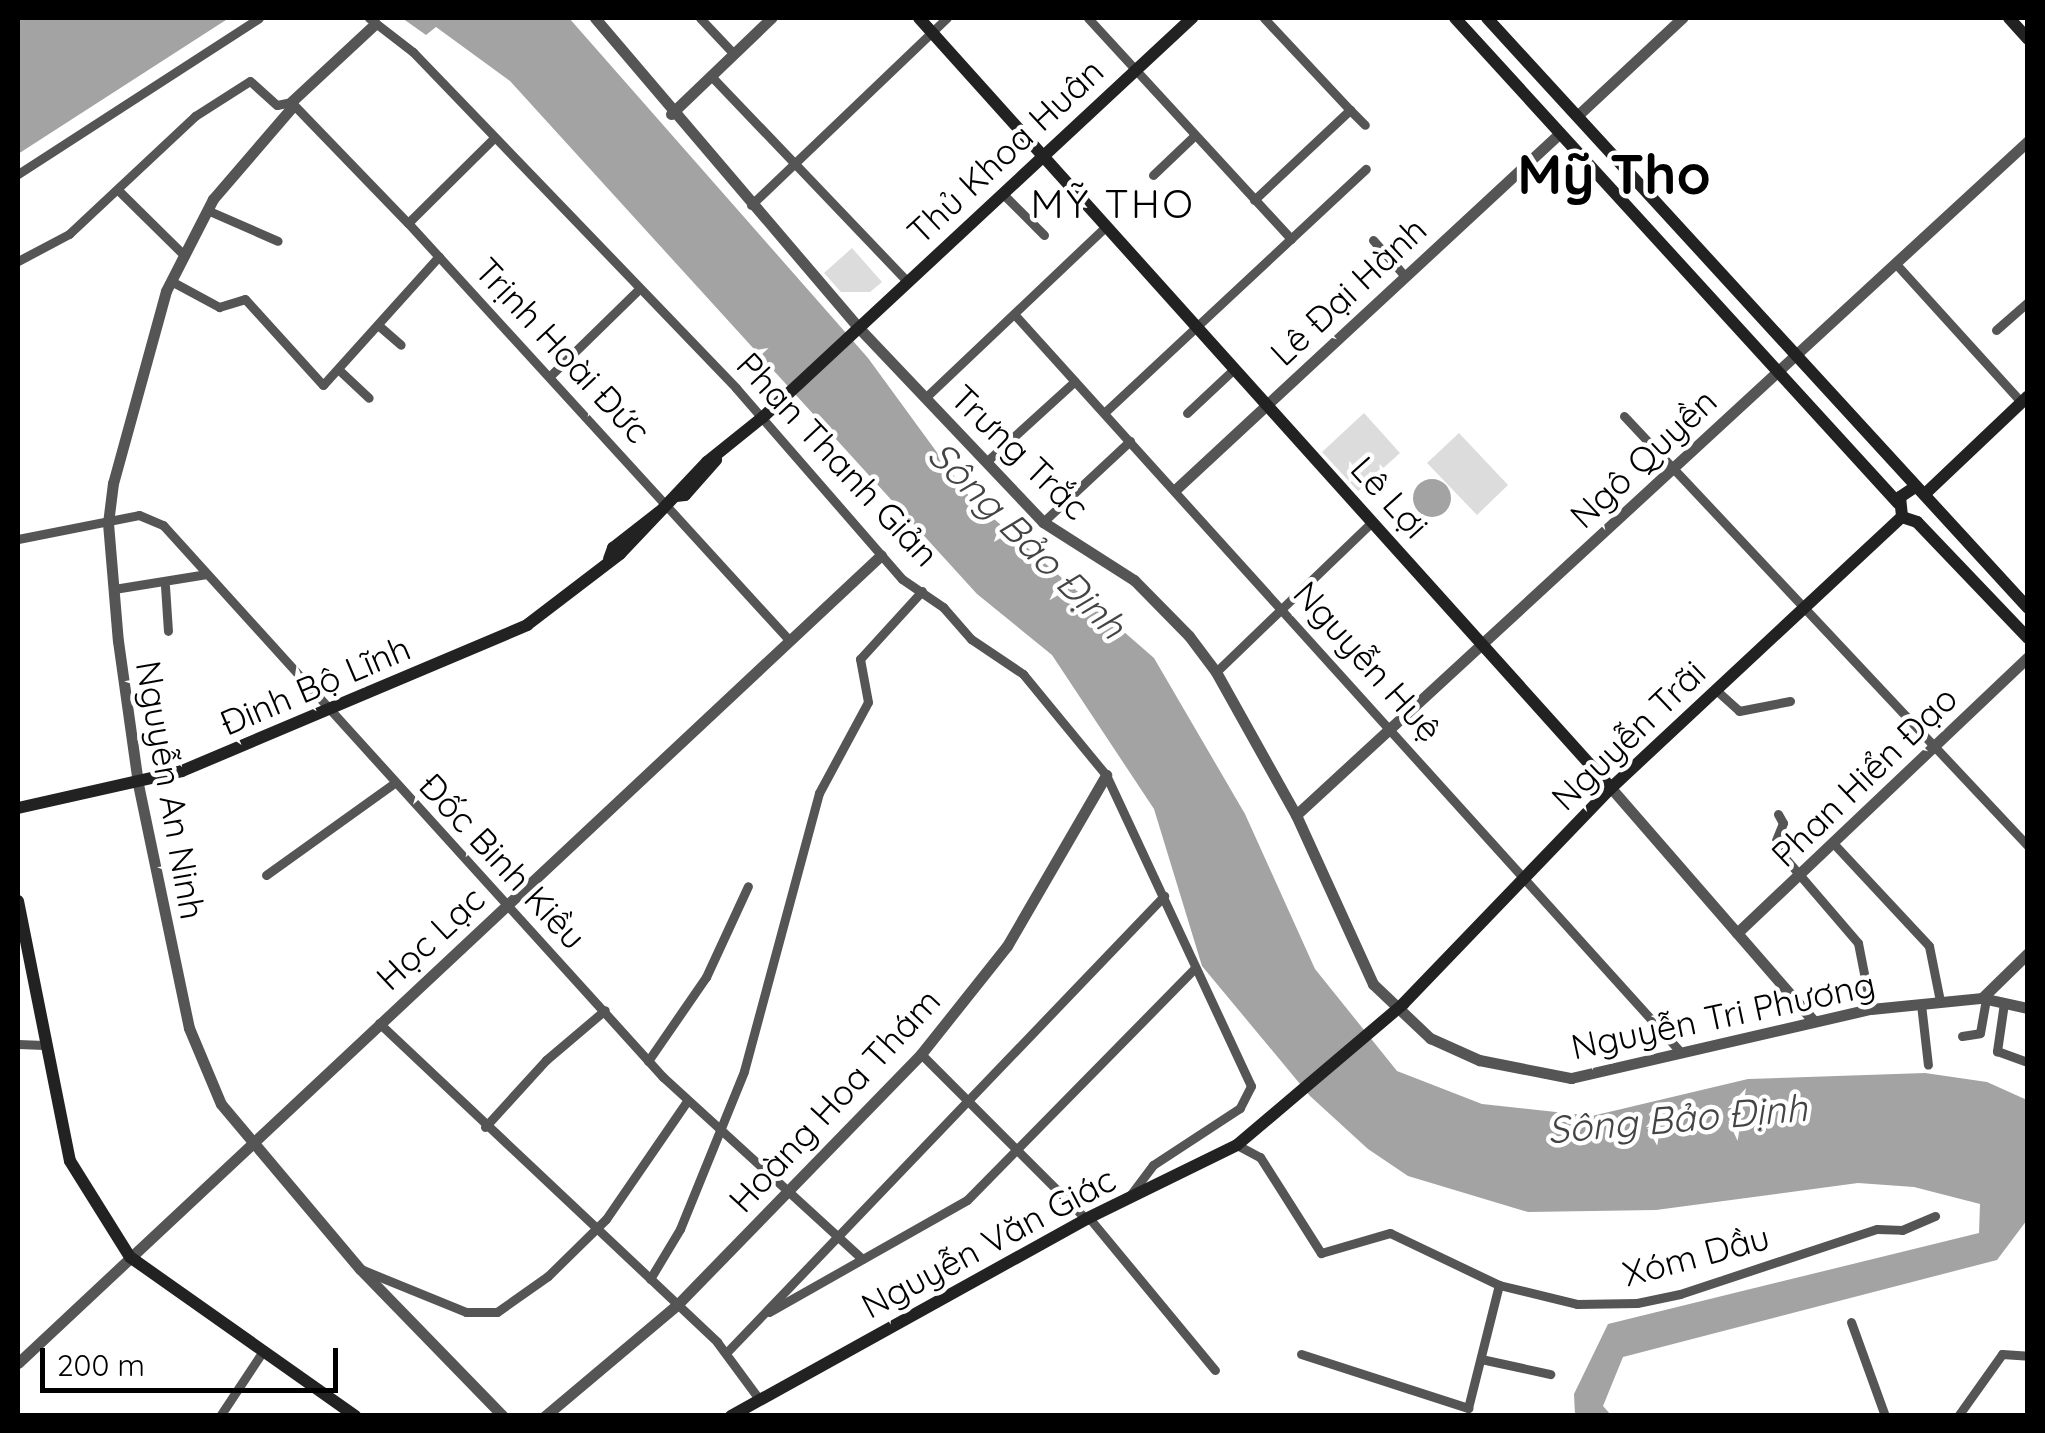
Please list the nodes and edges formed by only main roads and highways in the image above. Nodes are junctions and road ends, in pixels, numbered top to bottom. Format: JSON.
{"nodes":[{"id":1,"x":918,"y":18,"type":"edge"},
{"id":2,"x":1192,"y":18,"type":"edge"},
{"id":3,"x":1455,"y":18,"type":"edge"},
{"id":4,"x":1488,"y":18,"type":"edge"},
{"id":5,"x":2009,"y":18,"type":"edge"},
{"id":6,"x":2028,"y":39,"type":"edge"},
{"id":7,"x":1577,"y":116,"type":"junction"},
{"id":8,"x":1560,"y":133,"type":"junction"},
{"id":9,"x":1044,"y":157,"type":"junction"},
{"id":10,"x":2024,"y":399,"type":"edge"},
{"id":11,"x":775,"y":406,"type":"joint"},
{"id":12,"x":1921,"y":490,"type":"junction"},
{"id":13,"x":1932,"y":507,"type":"junction"},
{"id":14,"x":1900,"y":510,"type":"junction"},
{"id":15,"x":1917,"y":522,"type":"junction"},
{"id":16,"x":2028,"y":608,"type":"edge"},
{"id":17,"x":2028,"y":638,"type":"edge"},
{"id":18,"x":1611,"y":788,"type":"junction"},
{"id":19,"x":18,"y":808,"type":"edge"},
{"id":20,"x":18,"y":901,"type":"edge"},
{"id":21,"x":1270,"y":1117,"type":"joint"},
{"id":22,"x":351,"y":1415,"type":"edge"},
{"id":23,"x":731,"y":1416,"type":"edge"}],
"edges":[{"from":1,"to":9,"type":"main road","name":"Lê Lợi"},
{"from":2,"to":9,"type":"main road","name":"Thủ Khoa Huân"},
{"from":3,"to":8,"type":"main road"},
{"from":4,"to":7,"type":"main road"},
{"from":5,"to":6,"type":"main road"},
{"from":7,"to":8,"type":"main road"},
{"from":7,"to":12,"type":"main road"},
{"from":8,"to":14,"type":"main road"},
{"from":9,"to":11,"type":"main road","name":"Thủ Khoa Huân"},
{"from":9,"to":18,"type":"main road","name":"Lê Lợi"},
{"from":10,"to":12,"type":"main road","name":"Nguyễn Trãi"},
{"from":11,"to":19,"type":"main road","name":"Đinh Bộ Lĩnh"},
{"from":12,"to":13,"type":"main road"},
{"from":12,"to":14,"type":"main road","name":"Nguyễn Trãi"},
{"from":13,"to":15,"type":"main road"},
{"from":13,"to":16,"type":"main road"},
{"from":14,"to":15,"type":"main road"},
{"from":14,"to":18,"type":"main road","name":"Nguyễn Trãi"},
{"from":15,"to":17,"type":"main road"},
{"from":18,"to":21,"type":"main road","name":"Nguyễn Trãi"},
{"from":20,"to":22,"type":"main road"},
{"from":21,"to":23,"type":"main road","name":"Nguyễn Văn Giác"}]}
